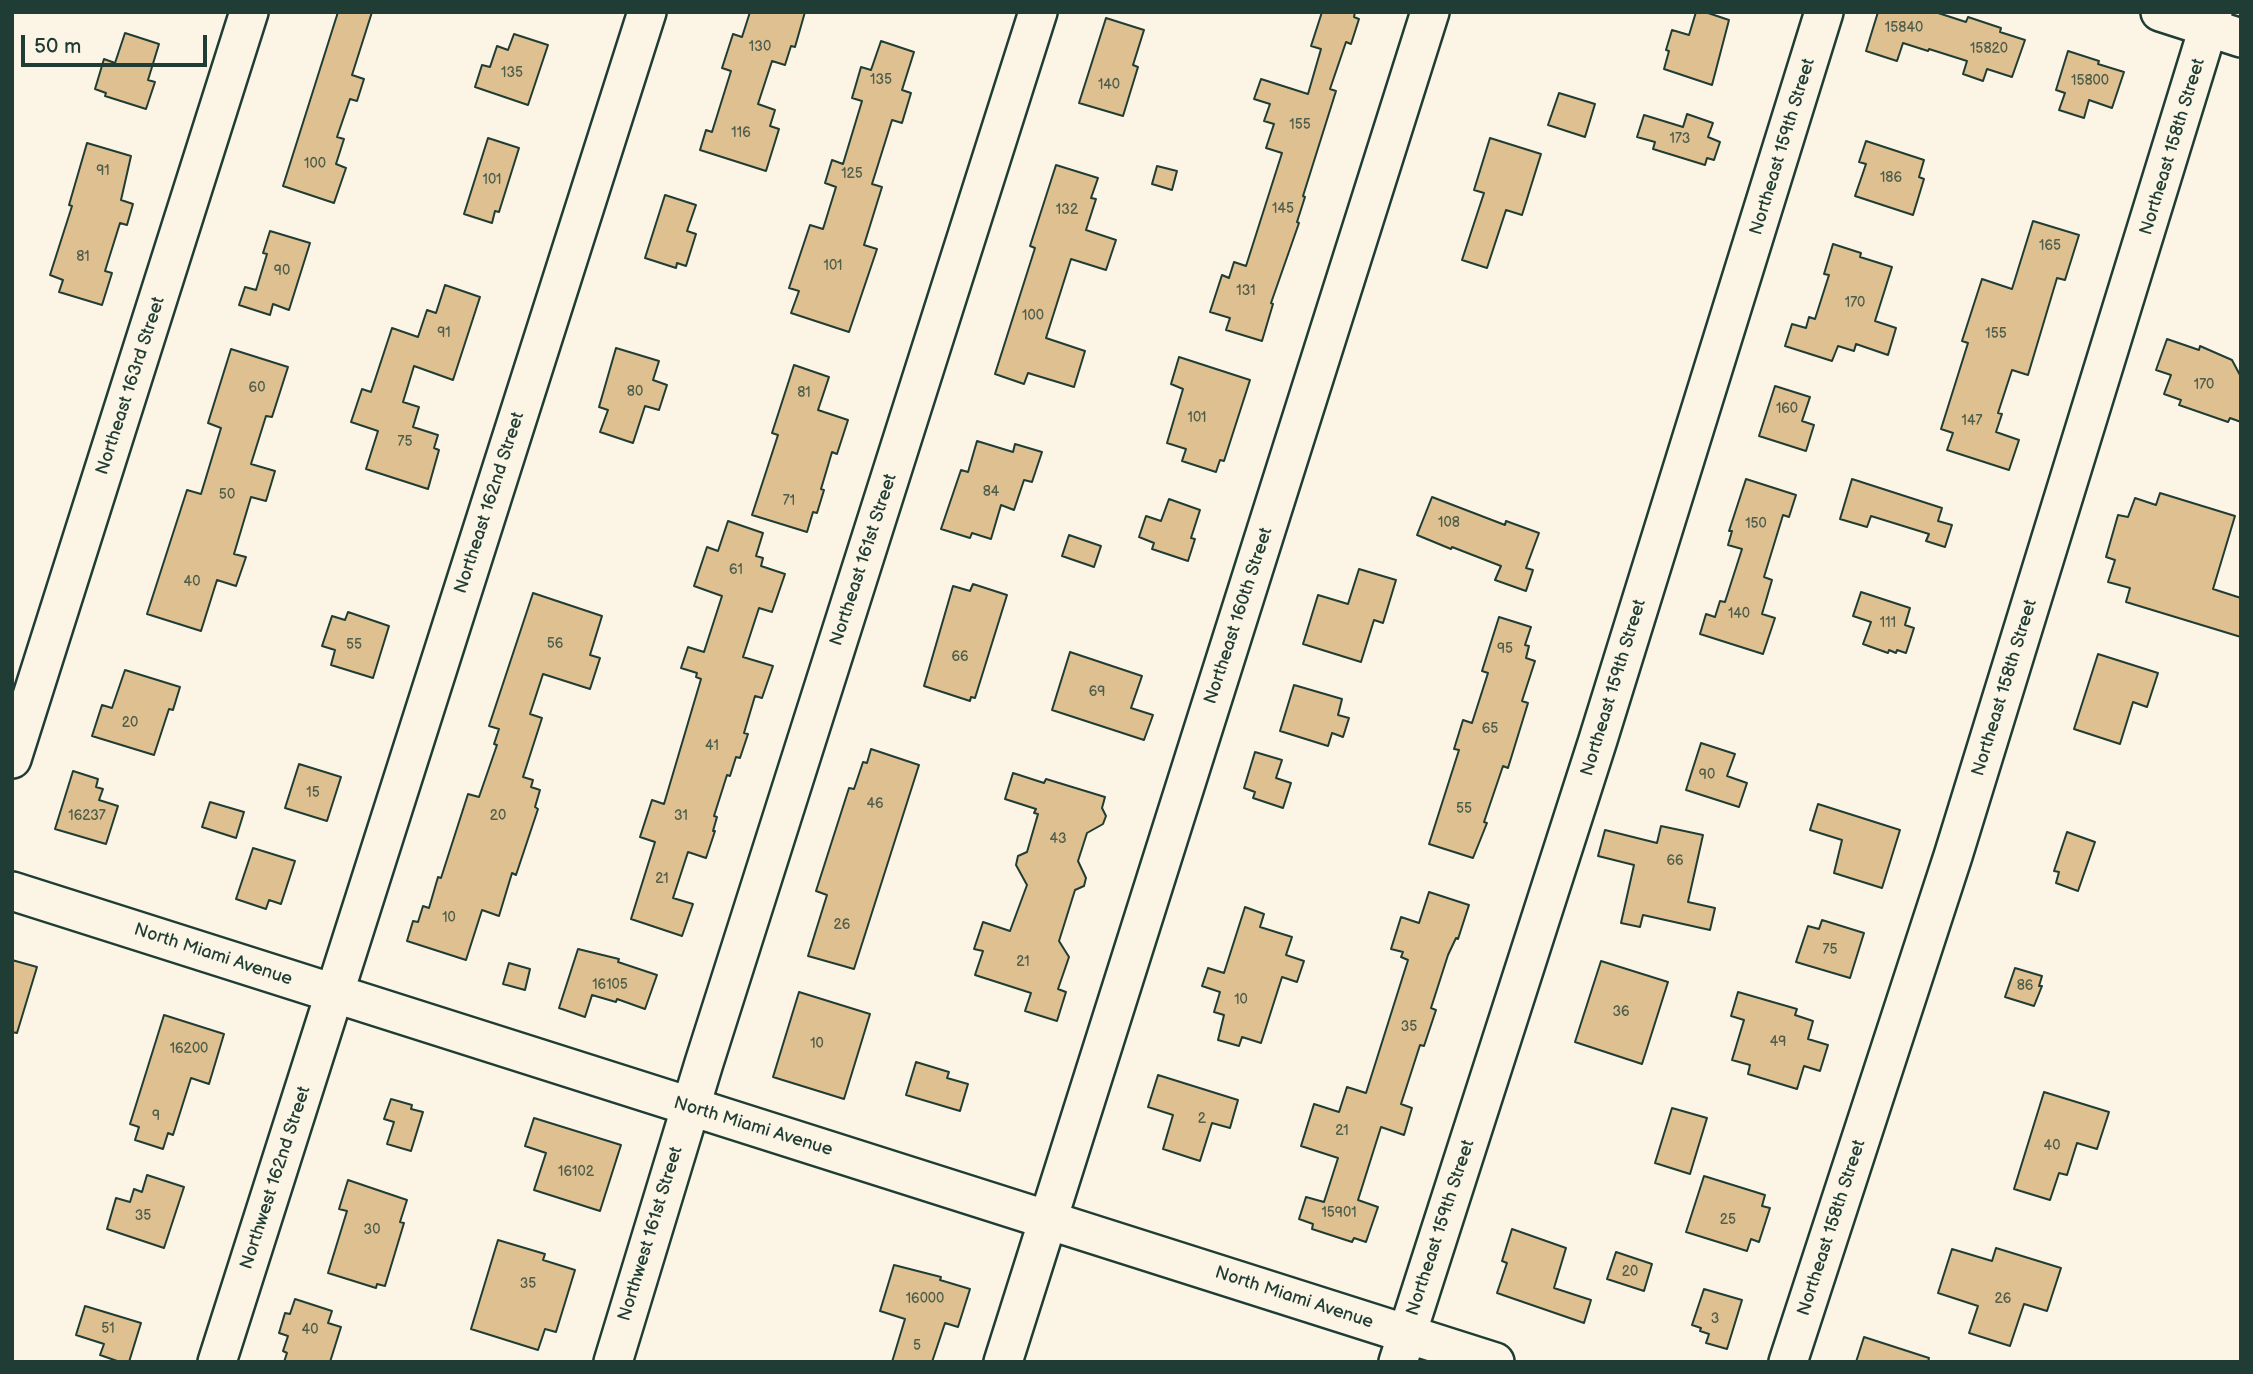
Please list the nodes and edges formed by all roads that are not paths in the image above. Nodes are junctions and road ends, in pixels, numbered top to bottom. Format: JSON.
{"nodes":[{"id":1,"x":249,"y":12,"type":"edge"},
{"id":2,"x":647,"y":12,"type":"edge"},
{"id":3,"x":1038,"y":12,"type":"edge"},
{"id":4,"x":1430,"y":12,"type":"edge"},
{"id":5,"x":1824,"y":12,"type":"edge"},
{"id":6,"x":2160,"y":12,"type":"edge"},
{"id":7,"x":2221,"y":26,"type":"edge"},
{"id":8,"x":12,"y":759,"type":"edge"},
{"id":9,"x":12,"y":891,"type":"edge"},
{"id":10,"x":334,"y":993,"type":"junction"},
{"id":11,"x":690,"y":1107,"type":"junction"},
{"id":12,"x":1048,"y":1220,"type":"junction"},
{"id":13,"x":1402,"y":1348,"type":"edge"},
{"id":14,"x":217,"y":1362,"type":"edge"},
{"id":15,"x":613,"y":1362,"type":"edge"},
{"id":16,"x":1003,"y":1362,"type":"edge"},
{"id":17,"x":1495,"y":1362,"type":"edge"},
{"id":18,"x":1788,"y":1362,"type":"edge"}],
"edges":[{"from":1,"to":8,"type":"street","name":"Northeast 163rd Street"},
{"from":2,"to":10,"type":"street","name":"Northeast 162nd Street"},
{"from":3,"to":11,"type":"street","name":"Northeast 161st Street"},
{"from":4,"to":12,"type":"street","name":"Northeast 160th Street"},
{"from":5,"to":13,"type":"street","name":"Northeast 159th Street"},
{"from":6,"to":7,"type":"street"},
{"from":7,"to":18,"type":"street","name":"Northeast 158th Street"},
{"from":9,"to":10,"type":"street","name":"North Miami Avenue"},
{"from":10,"to":11,"type":"street","name":"North Miami Avenue"},
{"from":10,"to":14,"type":"street","name":"Northwest 162nd Street"},
{"from":11,"to":12,"type":"street","name":"North Miami Avenue"},
{"from":11,"to":15,"type":"street","name":"Northwest 161st Street"},
{"from":12,"to":13,"type":"street","name":"North Miami Avenue"},
{"from":12,"to":16,"type":"street","name":"Northeast 160th Street"},
{"from":13,"to":17,"type":"street","name":"North Miami Avenue"}]}
